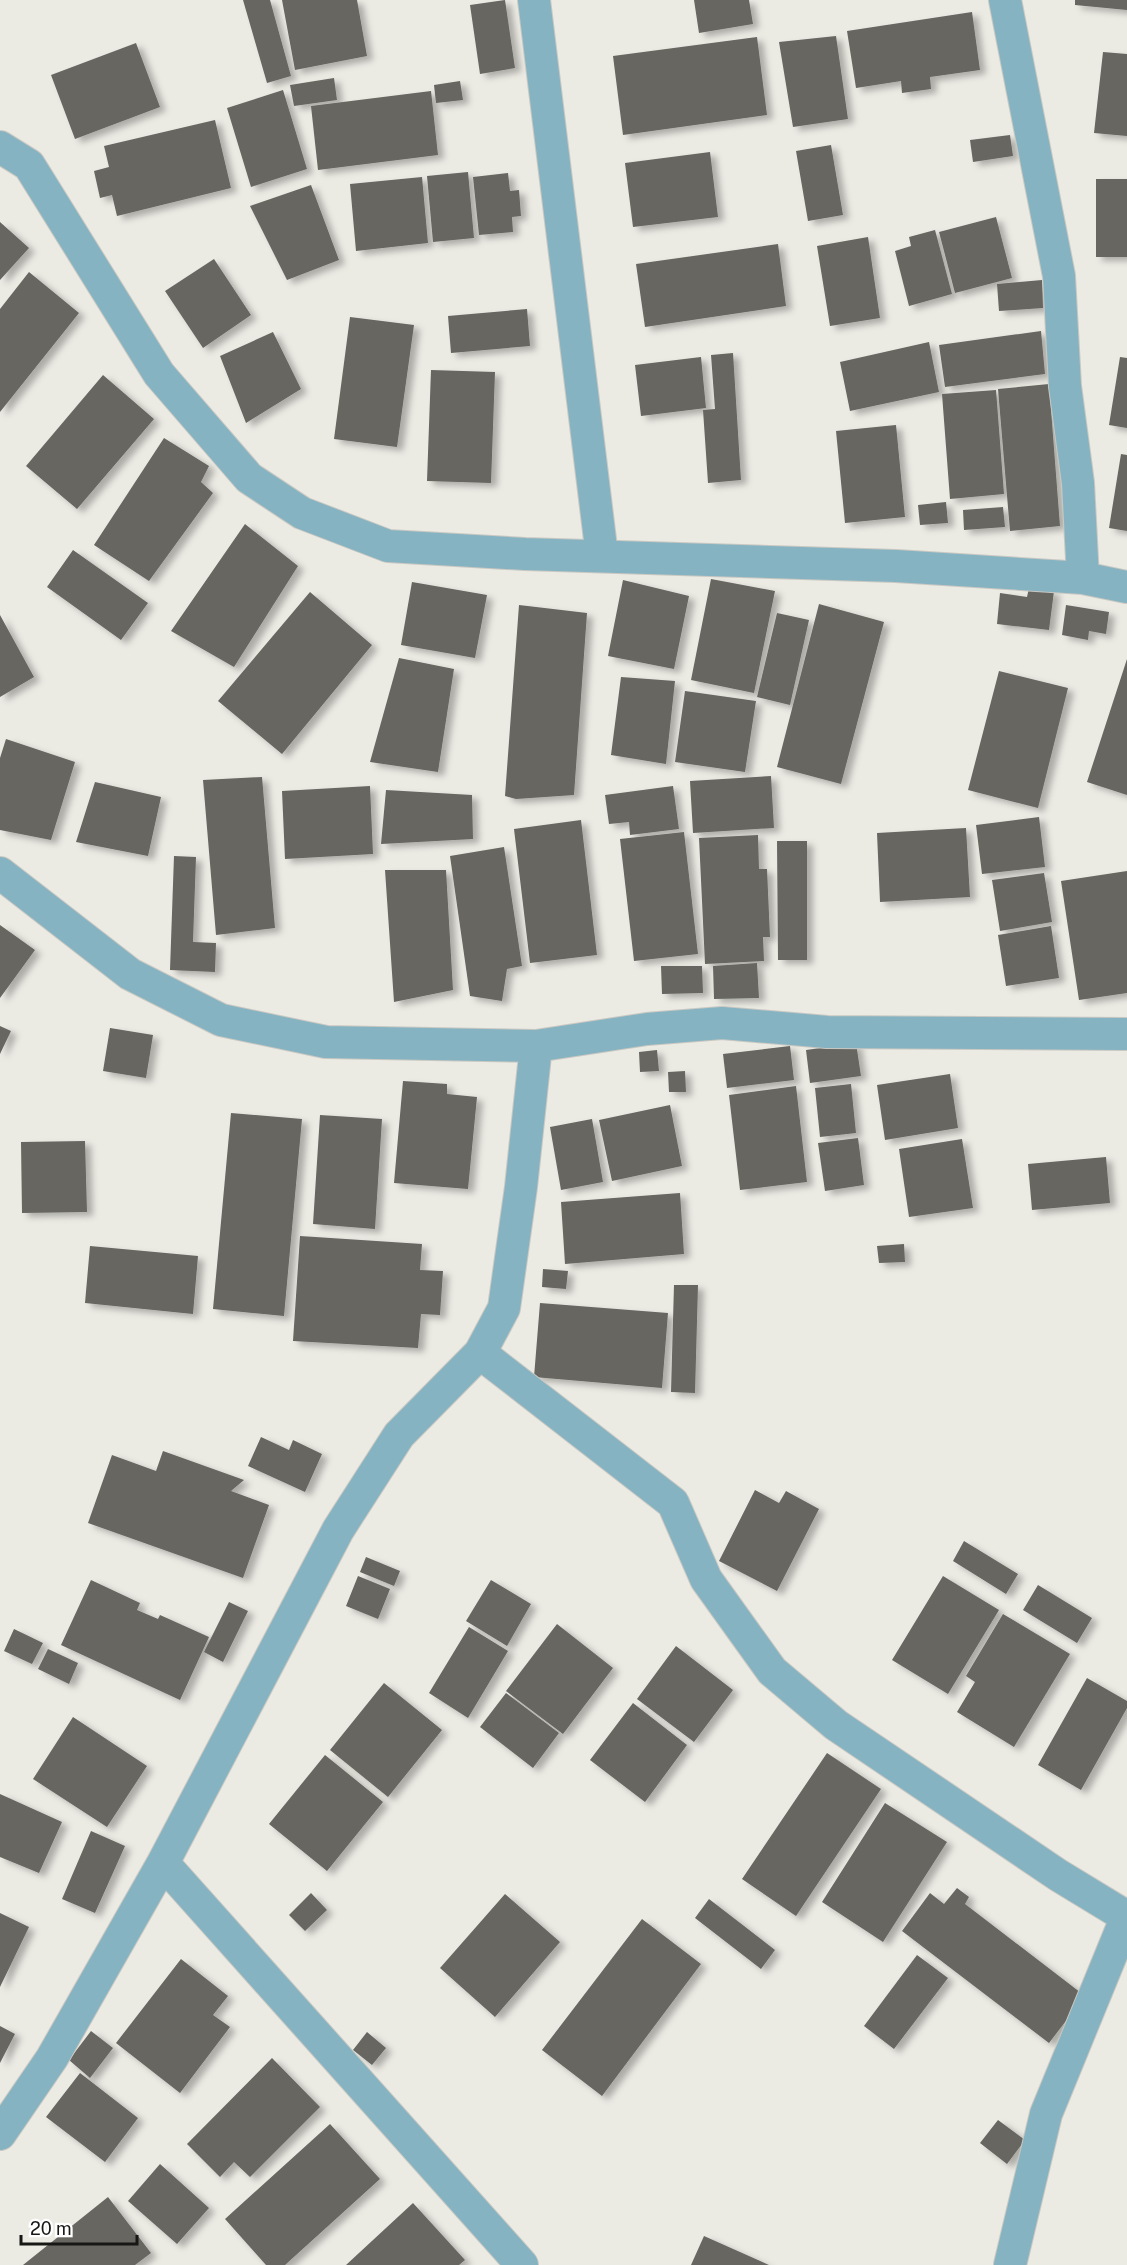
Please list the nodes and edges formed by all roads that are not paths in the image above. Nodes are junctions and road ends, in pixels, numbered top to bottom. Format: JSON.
{"nodes":[{"id":1,"x":534,"y":0,"type":"edge"},
{"id":2,"x":1005,"y":0,"type":"edge"},
{"id":3,"x":0,"y":147,"type":"edge"},
{"id":4,"x":602,"y":556,"type":"junction"},
{"id":5,"x":1083,"y":578,"type":"junction"},
{"id":6,"x":1127,"y":587,"type":"edge"},
{"id":7,"x":0,"y":873,"type":"edge"},
{"id":8,"x":1127,"y":1034,"type":"edge"},
{"id":9,"x":536,"y":1046,"type":"junction"},
{"id":10,"x":480,"y":1353,"type":"junction"},
{"id":11,"x":163,"y":1863,"type":"junction"},
{"id":12,"x":1127,"y":1916,"type":"edge"},
{"id":13,"x":0,"y":2134,"type":"edge"},
{"id":14,"x":522,"y":2265,"type":"edge"},
{"id":15,"x":1010,"y":2265,"type":"edge"}],
"edges":[{"from":1,"to":4,"type":"street"},
{"from":2,"to":5,"type":"street"},
{"from":3,"to":4,"type":"street"},
{"from":4,"to":5,"type":"street"},
{"from":5,"to":6,"type":"street"},
{"from":7,"to":9,"type":"street"},
{"from":8,"to":9,"type":"street"},
{"from":9,"to":10,"type":"street"},
{"from":10,"to":11,"type":"street"},
{"from":10,"to":12,"type":"street"},
{"from":11,"to":13,"type":"street"},
{"from":11,"to":14,"type":"street"},
{"from":12,"to":15,"type":"street"}]}
